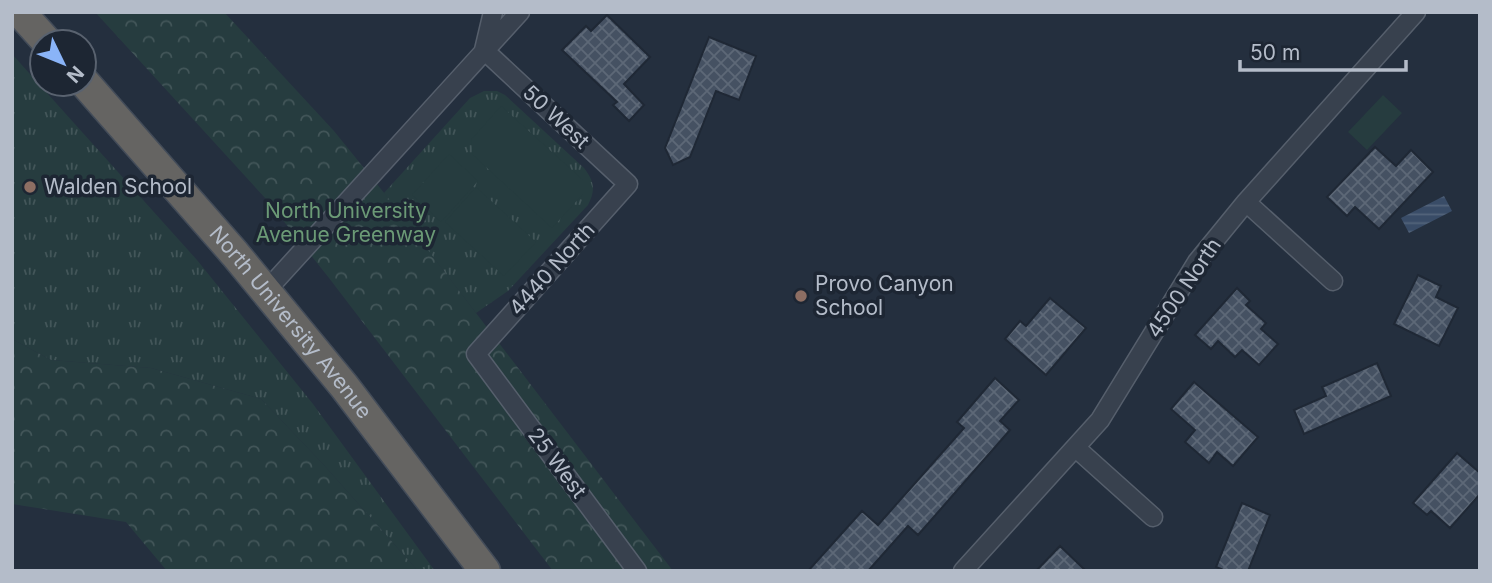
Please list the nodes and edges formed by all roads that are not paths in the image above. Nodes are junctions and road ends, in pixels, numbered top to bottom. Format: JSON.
{"nodes":[{"id":1,"x":20,"y":12,"type":"edge"},
{"id":2,"x":493,"y":12,"type":"edge"},
{"id":3,"x":520,"y":12,"type":"edge"},
{"id":4,"x":1416,"y":12,"type":"edge"},
{"id":5,"x":34,"y":28,"type":"edge"},
{"id":6,"x":484,"y":50,"type":"junction"},
{"id":7,"x":98,"y":97,"type":"edge"},
{"id":8,"x":628,"y":184,"type":"joint"},
{"id":9,"x":1246,"y":202,"type":"junction"},
{"id":10,"x":1333,"y":281,"type":"dead end"},
{"id":11,"x":266,"y":291,"type":"junction"},
{"id":12,"x":476,"y":354,"type":"joint"},
{"id":13,"x":1076,"y":447,"type":"junction"},
{"id":14,"x":1153,"y":517,"type":"dead end"},
{"id":15,"x":485,"y":571,"type":"edge"},
{"id":16,"x":638,"y":571,"type":"edge"},
{"id":17,"x":963,"y":571,"type":"edge"}],
"edges":[{"from":1,"to":5,"type":"highway"},
{"from":2,"to":6,"type":"street"},
{"from":3,"to":6,"type":"street"},
{"from":4,"to":9,"type":"street","name":"4500 North"},
{"from":6,"to":8,"type":"street","name":"50 West"},
{"from":6,"to":11,"type":"street"},
{"from":7,"to":11,"type":"highway","name":"North University Avenue"},
{"from":8,"to":12,"type":"street","name":"4440 North"},
{"from":9,"to":10,"type":"street"},
{"from":9,"to":13,"type":"street","name":"4500 North"},
{"from":11,"to":15,"type":"highway","name":"North University Avenue"},
{"from":12,"to":16,"type":"street","name":"25 West"},
{"from":13,"to":14,"type":"street"},
{"from":13,"to":17,"type":"street","name":"4500 North"}]}
